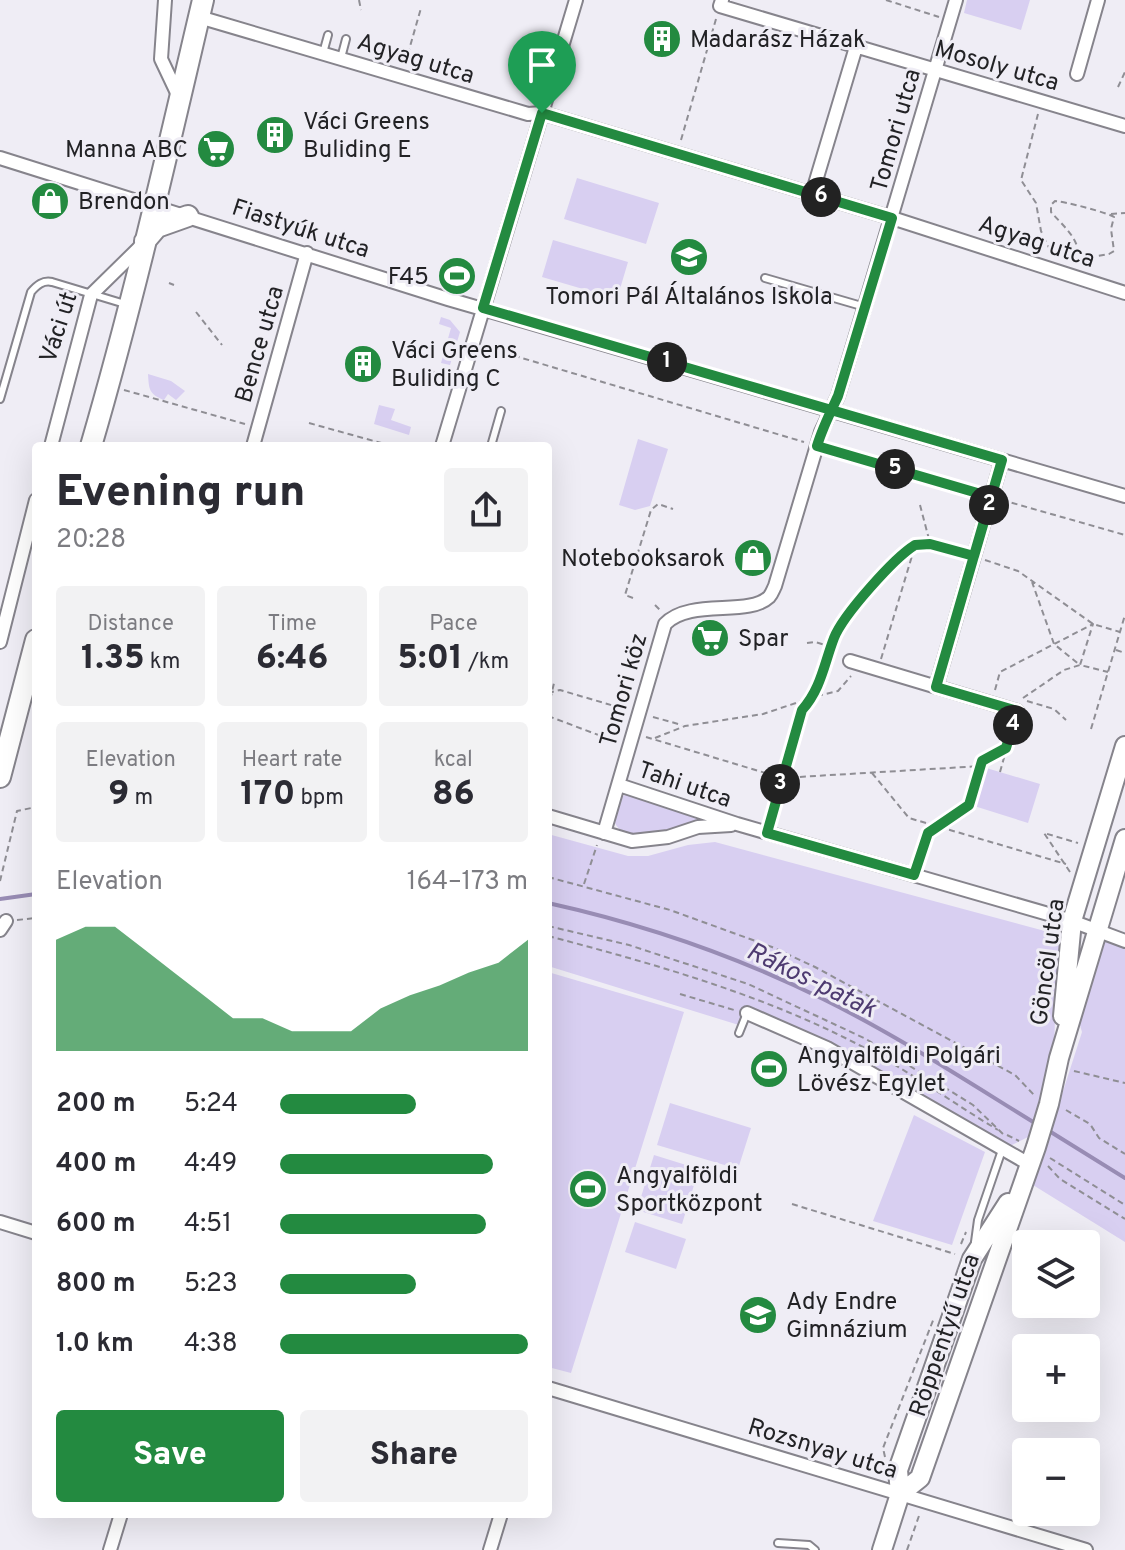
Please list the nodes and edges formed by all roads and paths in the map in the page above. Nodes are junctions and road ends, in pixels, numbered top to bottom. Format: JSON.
{"nodes":[{"id":1,"x":165,"y":0,"type":"edge"},
{"id":2,"x":359,"y":0,"type":"edge"},
{"id":3,"x":576,"y":0,"type":"edge"},
{"id":4,"x":886,"y":0,"type":"edge"},
{"id":5,"x":956,"y":0,"type":"edge"},
{"id":6,"x":1098,"y":0,"type":"edge"},
{"id":7,"x":721,"y":3,"type":"edge"},
{"id":8,"x":201,"y":8,"type":"edge"},
{"id":9,"x":421,"y":8,"type":"dead end"},
{"id":10,"x":361,"y":10,"type":"dead end"},
{"id":11,"x":940,"y":17,"type":"dead end"},
{"id":12,"x":328,"y":35,"type":"dead end"},
{"id":13,"x":346,"y":39,"type":"dead end"},
{"id":14,"x":856,"y":47,"type":"junction"},
{"id":15,"x":323,"y":53,"type":"junction"},
{"id":16,"x":341,"y":58,"type":"junction"},
{"id":17,"x":935,"y":70,"type":"junction"},
{"id":18,"x":1125,"y":72,"type":"edge"},
{"id":19,"x":1077,"y":74,"type":"dead end"},
{"id":20,"x":401,"y":76,"type":"junction"},
{"id":21,"x":1118,"y":87,"type":"dead end"},
{"id":22,"x":180,"y":98,"type":"junction"},
{"id":23,"x":1042,"y":101,"type":"junction"},
{"id":24,"x":542,"y":113,"type":"junction"},
{"id":25,"x":1125,"y":126,"type":"edge"},
{"id":26,"x":677,"y":153,"type":"junction"},
{"id":27,"x":0,"y":158,"type":"edge"},
{"id":28,"x":812,"y":194,"type":"junction"},
{"id":29,"x":154,"y":205,"type":"junction"},
{"id":30,"x":1125,"y":213,"type":"edge"},
{"id":31,"x":1111,"y":214,"type":"junction"},
{"id":32,"x":188,"y":216,"type":"junction"},
{"id":33,"x":892,"y":218,"type":"junction"},
{"id":34,"x":145,"y":241,"type":"junction"},
{"id":35,"x":307,"y":253,"type":"junction"},
{"id":36,"x":1053,"y":270,"type":"junction"},
{"id":37,"x":765,"y":278,"type":"dead end"},
{"id":38,"x":169,"y":283,"type":"dead end"},
{"id":39,"x":174,"y":285,"type":"dead end"},
{"id":40,"x":1125,"y":293,"type":"edge"},
{"id":41,"x":91,"y":295,"type":"junction"},
{"id":42,"x":448,"y":299,"type":"junction"},
{"id":43,"x":128,"y":305,"type":"junction"},
{"id":44,"x":865,"y":307,"type":"junction"},
{"id":45,"x":483,"y":308,"type":"junction"},
{"id":46,"x":196,"y":312,"type":"dead end"},
{"id":47,"x":474,"y":337,"type":"junction"},
{"id":48,"x":222,"y":345,"type":"dead end"},
{"id":49,"x":436,"y":376,"type":"dead end"},
{"id":50,"x":461,"y":384,"type":"junction"},
{"id":51,"x":109,"y":386,"type":"junction"},
{"id":52,"x":0,"y":399,"type":"edge"},
{"id":53,"x":831,"y":410,"type":"junction"},
{"id":54,"x":501,"y":411,"type":"dead end"},
{"id":55,"x":309,"y":423,"type":"dead end"},
{"id":56,"x":258,"y":428,"type":"junction"},
{"id":57,"x":52,"y":442,"type":"edge"},
{"id":58,"x":92,"y":442,"type":"edge"},
{"id":59,"x":254,"y":442,"type":"edge"},
{"id":60,"x":378,"y":442,"type":"edge"},
{"id":61,"x":443,"y":442,"type":"edge"},
{"id":62,"x":492,"y":442,"type":"edge"},
{"id":63,"x":817,"y":446,"type":"junction"},
{"id":64,"x":1002,"y":460,"type":"junction"},
{"id":65,"x":1125,"y":496,"type":"edge"},
{"id":66,"x":991,"y":497,"type":"junction"},
{"id":67,"x":920,"y":505,"type":"dead end"},
{"id":68,"x":673,"y":509,"type":"dead end"},
{"id":69,"x":32,"y":516,"type":"edge"},
{"id":70,"x":1125,"y":535,"type":"edge"},
{"id":71,"x":930,"y":544,"type":"junction"},
{"id":72,"x":915,"y":545,"type":"junction"},
{"id":73,"x":974,"y":556,"type":"junction"},
{"id":74,"x":1032,"y":581,"type":"junction"},
{"id":75,"x":633,"y":598,"type":"dead end"},
{"id":76,"x":1125,"y":615,"type":"edge"},
{"id":77,"x":1093,"y":624,"type":"junction"},
{"id":78,"x":1120,"y":632,"type":"junction"},
{"id":79,"x":0,"y":642,"type":"edge"},
{"id":80,"x":807,"y":643,"type":"dead end"},
{"id":81,"x":1054,"y":644,"type":"junction"},
{"id":82,"x":831,"y":646,"type":"junction"},
{"id":83,"x":1115,"y":650,"type":"junction"},
{"id":84,"x":1125,"y":653,"type":"edge"},
{"id":85,"x":32,"y":655,"type":"edge"},
{"id":86,"x":856,"y":662,"type":"joint"},
{"id":87,"x":1080,"y":665,"type":"junction"},
{"id":88,"x":878,"y":669,"type":"junction"},
{"id":89,"x":1108,"y":672,"type":"junction"},
{"id":90,"x":554,"y":683,"type":"dead end"},
{"id":91,"x":936,"y":687,"type":"junction"},
{"id":92,"x":552,"y":688,"type":"edge"},
{"id":93,"x":552,"y":692,"type":"edge"},
{"id":94,"x":815,"y":696,"type":"junction"},
{"id":95,"x":991,"y":704,"type":"junction"},
{"id":96,"x":1017,"y":711,"type":"joint"},
{"id":97,"x":639,"y":713,"type":"junction"},
{"id":98,"x":552,"y":718,"type":"edge"},
{"id":99,"x":1066,"y":720,"type":"dead end"},
{"id":100,"x":685,"y":726,"type":"junction"},
{"id":101,"x":1091,"y":729,"type":"dead end"},
{"id":102,"x":638,"y":738,"type":"junction"},
{"id":103,"x":653,"y":739,"type":"junction"},
{"id":104,"x":1125,"y":746,"type":"edge"},
{"id":105,"x":1006,"y":748,"type":"junction"},
{"id":106,"x":628,"y":752,"type":"junction"},
{"id":107,"x":981,"y":766,"type":"junction"},
{"id":108,"x":872,"y":772,"type":"junction"},
{"id":109,"x":1000,"y":772,"type":"dead end"},
{"id":110,"x":0,"y":777,"type":"edge"},
{"id":111,"x":782,"y":778,"type":"junction"},
{"id":112,"x":619,"y":785,"type":"junction"},
{"id":113,"x":32,"y":808,"type":"edge"},
{"id":114,"x":552,"y":817,"type":"edge"},
{"id":115,"x":737,"y":824,"type":"junction"},
{"id":116,"x":939,"y":826,"type":"junction"},
{"id":117,"x":604,"y":833,"type":"junction"},
{"id":118,"x":767,"y":833,"type":"junction"},
{"id":119,"x":1125,"y":839,"type":"edge"},
{"id":120,"x":1080,"y":844,"type":"dead end"},
{"id":121,"x":1066,"y":864,"type":"junction"},
{"id":122,"x":1071,"y":873,"type":"dead end"},
{"id":123,"x":914,"y":875,"type":"junction"},
{"id":124,"x":552,"y":878,"type":"edge"},
{"id":125,"x":0,"y":881,"type":"edge"},
{"id":126,"x":584,"y":886,"type":"junction"},
{"id":127,"x":32,"y":919,"type":"edge"},
{"id":128,"x":1072,"y":921,"type":"junction"},
{"id":129,"x":3,"y":925,"type":"edge"},
{"id":130,"x":552,"y":927,"type":"edge"},
{"id":131,"x":1097,"y":929,"type":"junction"},
{"id":132,"x":552,"y":937,"type":"edge"},
{"id":133,"x":1125,"y":941,"type":"edge"},
{"id":134,"x":680,"y":994,"type":"dead end"},
{"id":135,"x":747,"y":1013,"type":"junction"},
{"id":136,"x":739,"y":1033,"type":"dead end"},
{"id":137,"x":1058,"y":1062,"type":"junction"},
{"id":138,"x":1125,"y":1083,"type":"edge"},
{"id":139,"x":1049,"y":1104,"type":"junction"},
{"id":140,"x":1003,"y":1134,"type":"junction"},
{"id":141,"x":1002,"y":1150,"type":"junction"},
{"id":142,"x":1036,"y":1154,"type":"junction"},
{"id":143,"x":1125,"y":1154,"type":"edge"},
{"id":144,"x":1021,"y":1184,"type":"junction"},
{"id":145,"x":792,"y":1204,"type":"dead end"},
{"id":146,"x":1125,"y":1205,"type":"edge"},
{"id":147,"x":1125,"y":1219,"type":"edge"},
{"id":148,"x":0,"y":1222,"type":"edge"},
{"id":149,"x":32,"y":1232,"type":"edge"},
{"id":150,"x":972,"y":1259,"type":"junction"},
{"id":151,"x":552,"y":1389,"type":"edge"},
{"id":152,"x":904,"y":1394,"type":"dead end"},
{"id":153,"x":884,"y":1456,"type":"dead end"},
{"id":154,"x":900,"y":1494,"type":"junction"},
{"id":155,"x":120,"y":1518,"type":"edge"},
{"id":156,"x":500,"y":1518,"type":"edge"},
{"id":157,"x":778,"y":1543,"type":"dead end"},
{"id":158,"x":110,"y":1550,"type":"edge"},
{"id":159,"x":490,"y":1550,"type":"edge"},
{"id":160,"x":815,"y":1550,"type":"edge"},
{"id":161,"x":882,"y":1550,"type":"edge"},
{"id":162,"x":1086,"y":1550,"type":"edge"}],
"edges":[{"from":1,"to":22,"type":"street"},
{"from":2,"to":10,"type":"path"},
{"from":3,"to":24,"type":"street"},
{"from":4,"to":11,"type":"path"},
{"from":5,"to":17,"type":"street","name":"Tomori utca"},
{"from":6,"to":19,"type":"street"},
{"from":7,"to":14,"type":"street","name":"Mosoly utca"},
{"from":7,"to":26,"type":"path"},
{"from":8,"to":15,"type":"street","name":"Agyag utca"},
{"from":8,"to":22,"type":"main road"},
{"from":9,"to":20,"type":"path"},
{"from":12,"to":15,"type":"lane"},
{"from":13,"to":16,"type":"lane"},
{"from":14,"to":17,"type":"street","name":"Mosoly utca"},
{"from":14,"to":28,"type":"street"},
{"from":15,"to":16,"type":"street","name":"Agyag utca"},
{"from":16,"to":20,"type":"street","name":"Agyag utca"},
{"from":17,"to":23,"type":"street","name":"Mosoly utca"},
{"from":17,"to":33,"type":"street","name":"Tomori utca"},
{"from":18,"to":21,"type":"path"},
{"from":20,"to":24,"type":"street","name":"Agyag utca"},
{"from":22,"to":29,"type":"main road"},
{"from":23,"to":25,"type":"street","name":"Mosoly utca"},
{"from":23,"to":36,"type":"path"},
{"from":24,"to":26,"type":"street","name":"Agyag utca"},
{"from":24,"to":45,"type":"street"},
{"from":26,"to":28,"type":"street","name":"Agyag utca"},
{"from":27,"to":29,"type":"street","name":"Fiastyúk utca"},
{"from":28,"to":33,"type":"street","name":"Agyag utca"},
{"from":29,"to":32,"type":"street","name":"Fiastyúk utca"},
{"from":29,"to":34,"type":"main road"},
{"from":30,"to":31,"type":"path"},
{"from":31,"to":31,"type":"path"},
{"from":32,"to":34,"type":"main road"},
{"from":32,"to":35,"type":"street","name":"Fiastyúk utca"},
{"from":33,"to":36,"type":"street","name":"Agyag utca"},
{"from":33,"to":44,"type":"street","name":"Tomori utca"},
{"from":34,"to":41,"type":"street","name":"Váci út"},
{"from":34,"to":43,"type":"main road"},
{"from":35,"to":42,"type":"street","name":"Fiastyúk utca"},
{"from":35,"to":56,"type":"street","name":"Bence utca"},
{"from":36,"to":40,"type":"street","name":"Agyag utca"},
{"from":37,"to":44,"type":"lane"},
{"from":38,"to":39,"type":"path"},
{"from":41,"to":43,"type":"lane"},
{"from":41,"to":52,"type":"lane"},
{"from":41,"to":57,"type":"street","name":"Váci út"},
{"from":42,"to":45,"type":"street","name":"Fiastyúk utca"},
{"from":42,"to":47,"type":"street"},
{"from":43,"to":51,"type":"main road"},
{"from":44,"to":53,"type":"street","name":"Tomori utca"},
{"from":45,"to":47,"type":"street"},
{"from":45,"to":53,"type":"street","name":"Fiastyúk utca"},
{"from":46,"to":48,"type":"path"},
{"from":47,"to":50,"type":"street"},
{"from":47,"to":63,"type":"path"},
{"from":49,"to":50,"type":"lane"},
{"from":50,"to":61,"type":"street"},
{"from":51,"to":56,"type":"path"},
{"from":51,"to":58,"type":"main road"},
{"from":53,"to":63,"type":"street","name":"Tomori köz"},
{"from":53,"to":64,"type":"street","name":"Fiastyúk utca"},
{"from":54,"to":62,"type":"lane"},
{"from":55,"to":60,"type":"path"},
{"from":56,"to":59,"type":"street","name":"Bence utca"},
{"from":63,"to":66,"type":"path"},
{"from":63,"to":97,"type":"street","name":"Tomori köz"},
{"from":64,"to":65,"type":"street","name":"Fiastyúk utca"},
{"from":64,"to":66,"type":"street"},
{"from":66,"to":70,"type":"path"},
{"from":66,"to":73,"type":"street"},
{"from":67,"to":71,"type":"path"},
{"from":68,"to":75,"type":"path"},
{"from":69,"to":79,"type":"street"},
{"from":71,"to":72,"type":"path"},
{"from":71,"to":73,"type":"path"},
{"from":72,"to":82,"type":"path"},
{"from":72,"to":88,"type":"path"},
{"from":73,"to":74,"type":"path"},
{"from":73,"to":91,"type":"street"},
{"from":74,"to":77,"type":"path"},
{"from":74,"to":81,"type":"path"},
{"from":76,"to":78,"type":"path"},
{"from":77,"to":78,"type":"path"},
{"from":77,"to":81,"type":"path"},
{"from":77,"to":87,"type":"path"},
{"from":78,"to":83,"type":"path"},
{"from":80,"to":82,"type":"path"},
{"from":81,"to":87,"type":"path"},
{"from":81,"to":95,"type":"path"},
{"from":82,"to":94,"type":"path"},
{"from":83,"to":84,"type":"path"},
{"from":83,"to":89,"type":"path"},
{"from":85,"to":110,"type":"main road"},
{"from":86,"to":88,"type":"street"},
{"from":86,"to":94,"type":"path"},
{"from":87,"to":89,"type":"path"},
{"from":87,"to":99,"type":"path"},
{"from":88,"to":91,"type":"street"},
{"from":89,"to":101,"type":"path"},
{"from":90,"to":92,"type":"path"},
{"from":91,"to":95,"type":"street"},
{"from":93,"to":97,"type":"path"},
{"from":94,"to":100,"type":"path"},
{"from":94,"to":111,"type":"path"},
{"from":95,"to":96,"type":"street"},
{"from":96,"to":105,"type":"path"},
{"from":97,"to":100,"type":"path"},
{"from":97,"to":102,"type":"street","name":"Tomori köz"},
{"from":98,"to":106,"type":"path"},
{"from":100,"to":103,"type":"path"},
{"from":102,"to":103,"type":"path"},
{"from":102,"to":103,"type":"path"},
{"from":102,"to":106,"type":"street","name":"Tomori köz"},
{"from":103,"to":111,"type":"path"},
{"from":104,"to":128,"type":"street","name":"Göncöl utca"},
{"from":105,"to":107,"type":"path"},
{"from":105,"to":109,"type":"path"},
{"from":106,"to":112,"type":"street","name":"Tomori köz"},
{"from":107,"to":108,"type":"path"},
{"from":107,"to":116,"type":"path"},
{"from":108,"to":111,"type":"path"},
{"from":108,"to":116,"type":"path"},
{"from":111,"to":118,"type":"path"},
{"from":112,"to":115,"type":"street","name":"Tahi utca"},
{"from":112,"to":117,"type":"street","name":"Tomori köz"},
{"from":113,"to":125,"type":"path"},
{"from":114,"to":117,"type":"street","name":"Tahi utca"},
{"from":115,"to":117,"type":"street","name":"Tahi utca"},
{"from":115,"to":118,"type":"street","name":"Tahi utca"},
{"from":116,"to":121,"type":"path"},
{"from":116,"to":123,"type":"path"},
{"from":117,"to":126,"type":"path"},
{"from":118,"to":123,"type":"street","name":"Tahi utca"},
{"from":119,"to":131,"type":"street","name":"Göncöl utca"},
{"from":120,"to":121,"type":"path"},
{"from":121,"to":122,"type":"path"},
{"from":123,"to":128,"type":"street","name":"Tahi utca"},
{"from":124,"to":126,"type":"path"},
{"from":126,"to":139,"type":"path"},
{"from":127,"to":129,"type":"path"},
{"from":128,"to":131,"type":"street","name":"Tahi utca"},
{"from":128,"to":137,"type":"street","name":"Göncöl utca"},
{"from":130,"to":140,"type":"path"},
{"from":131,"to":133,"type":"street","name":"Tahi utca"},
{"from":131,"to":137,"type":"street","name":"Göncöl utca"},
{"from":132,"to":140,"type":"path"},
{"from":134,"to":135,"type":"path"},
{"from":135,"to":136,"type":"lane"},
{"from":135,"to":141,"type":"street"},
{"from":137,"to":138,"type":"path"},
{"from":137,"to":139,"type":"street","name":"Röppentyű utca"},
{"from":139,"to":142,"type":"street","name":"Röppentyű utca"},
{"from":139,"to":143,"type":"path"},
{"from":140,"to":142,"type":"path"},
{"from":141,"to":142,"type":"street"},
{"from":141,"to":150,"type":"lane"},
{"from":142,"to":144,"type":"street","name":"Röppentyű utca"},
{"from":142,"to":146,"type":"path"},
{"from":142,"to":147,"type":"path"},
{"from":144,"to":150,"type":"street","name":"Röppentyű utca"},
{"from":144,"to":154,"type":"street","name":"Röppentyű utca"},
{"from":145,"to":150,"type":"path"},
{"from":148,"to":149,"type":"street"},
{"from":150,"to":154,"type":"street","name":"Röppentyű utca"},
{"from":151,"to":154,"type":"street","name":"Rozsnyay utca"},
{"from":152,"to":153,"type":"path"},
{"from":154,"to":161,"type":"street","name":"Röppentyű utca"},
{"from":154,"to":162,"type":"street","name":"Rozsnyay utca"},
{"from":155,"to":158,"type":"street"},
{"from":156,"to":159,"type":"street"},
{"from":157,"to":160,"type":"lane"}]}
